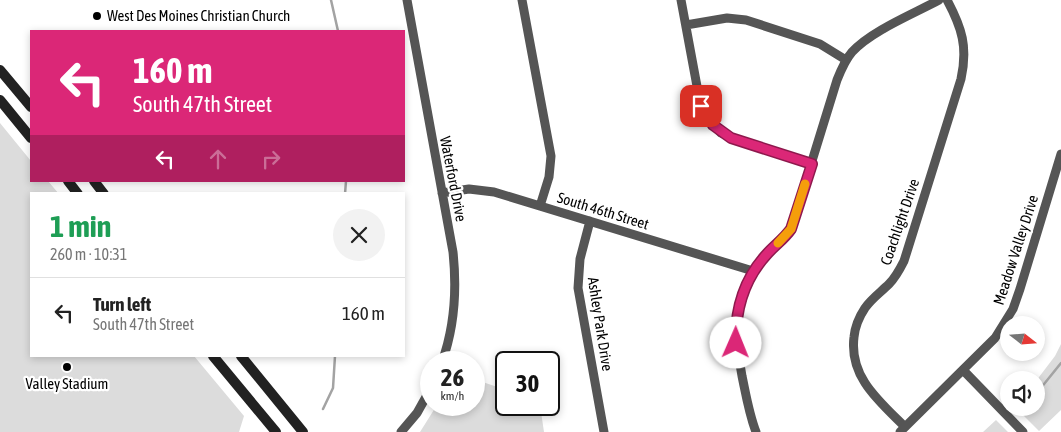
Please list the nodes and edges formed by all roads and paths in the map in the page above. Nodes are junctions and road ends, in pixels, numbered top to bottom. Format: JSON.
{"nodes":[{"id":1,"x":407,"y":0,"type":"edge"},
{"id":2,"x":522,"y":0,"type":"edge"},
{"id":3,"x":681,"y":0,"type":"edge"},
{"id":4,"x":939,"y":0,"type":"edge"},
{"id":5,"x":947,"y":0,"type":"edge"},
{"id":6,"x":686,"y":25,"type":"junction"},
{"id":7,"x":846,"y":60,"type":"junction"},
{"id":8,"x":0,"y":70,"type":"edge"},
{"id":9,"x":0,"y":100,"type":"edge"},
{"id":10,"x":30,"y":106,"type":"edge"},
{"id":11,"x":30,"y":137,"type":"edge"},
{"id":12,"x":1061,"y":154,"type":"edge"},
{"id":13,"x":812,"y":164,"type":"junction"},
{"id":14,"x":69,"y":182,"type":"edge"},
{"id":15,"x":95,"y":182,"type":"edge"},
{"id":16,"x":76,"y":192,"type":"edge"},
{"id":17,"x":102,"y":192,"type":"edge"},
{"id":18,"x":442,"y":193,"type":"junction"},
{"id":19,"x":540,"y":206,"type":"junction"},
{"id":20,"x":590,"y":222,"type":"junction"},
{"id":21,"x":753,"y":271,"type":"junction"},
{"id":22,"x":445,"y":351,"type":"edge"},
{"id":23,"x":214,"y":357,"type":"edge"},
{"id":24,"x":241,"y":357,"type":"edge"},
{"id":25,"x":963,"y":370,"type":"junction"},
{"id":26,"x":420,"y":408,"type":"edge"},
{"id":27,"x":902,"y":430,"type":"edge"},
{"id":28,"x":276,"y":432,"type":"edge"},
{"id":29,"x":303,"y":432,"type":"edge"},
{"id":30,"x":401,"y":432,"type":"edge"},
{"id":31,"x":604,"y":432,"type":"edge"},
{"id":32,"x":756,"y":432,"type":"edge"},
{"id":33,"x":1023,"y":432,"type":"edge"}],
"edges":[{"from":1,"to":18,"type":"street","name":"Waterford Drive"},
{"from":2,"to":19,"type":"street"},
{"from":3,"to":6,"type":"street"},
{"from":4,"to":7,"type":"street"},
{"from":5,"to":27,"type":"street","name":"Coachlight Drive"},
{"from":6,"to":7,"type":"street"},
{"from":6,"to":13,"type":"street"},
{"from":7,"to":13,"type":"street"},
{"from":8,"to":10,"type":"main road"},
{"from":9,"to":11,"type":"main road"},
{"from":12,"to":25,"type":"street","name":"Meadow Valley Drive"},
{"from":13,"to":21,"type":"street"},
{"from":14,"to":16,"type":"main road"},
{"from":15,"to":17,"type":"main road"},
{"from":18,"to":19,"type":"street","name":"South 46th Street"},
{"from":18,"to":22,"type":"street","name":"Waterford Drive"},
{"from":19,"to":20,"type":"street","name":"South 46th Street"},
{"from":20,"to":21,"type":"street","name":"South 46th Street"},
{"from":20,"to":31,"type":"street","name":"Ashley Park Drive"},
{"from":21,"to":32,"type":"street"},
{"from":23,"to":28,"type":"main road"},
{"from":24,"to":29,"type":"main road"},
{"from":25,"to":27,"type":"street","name":"Meadow Valley Drive"},
{"from":25,"to":33,"type":"street"},
{"from":26,"to":30,"type":"street"}]}
